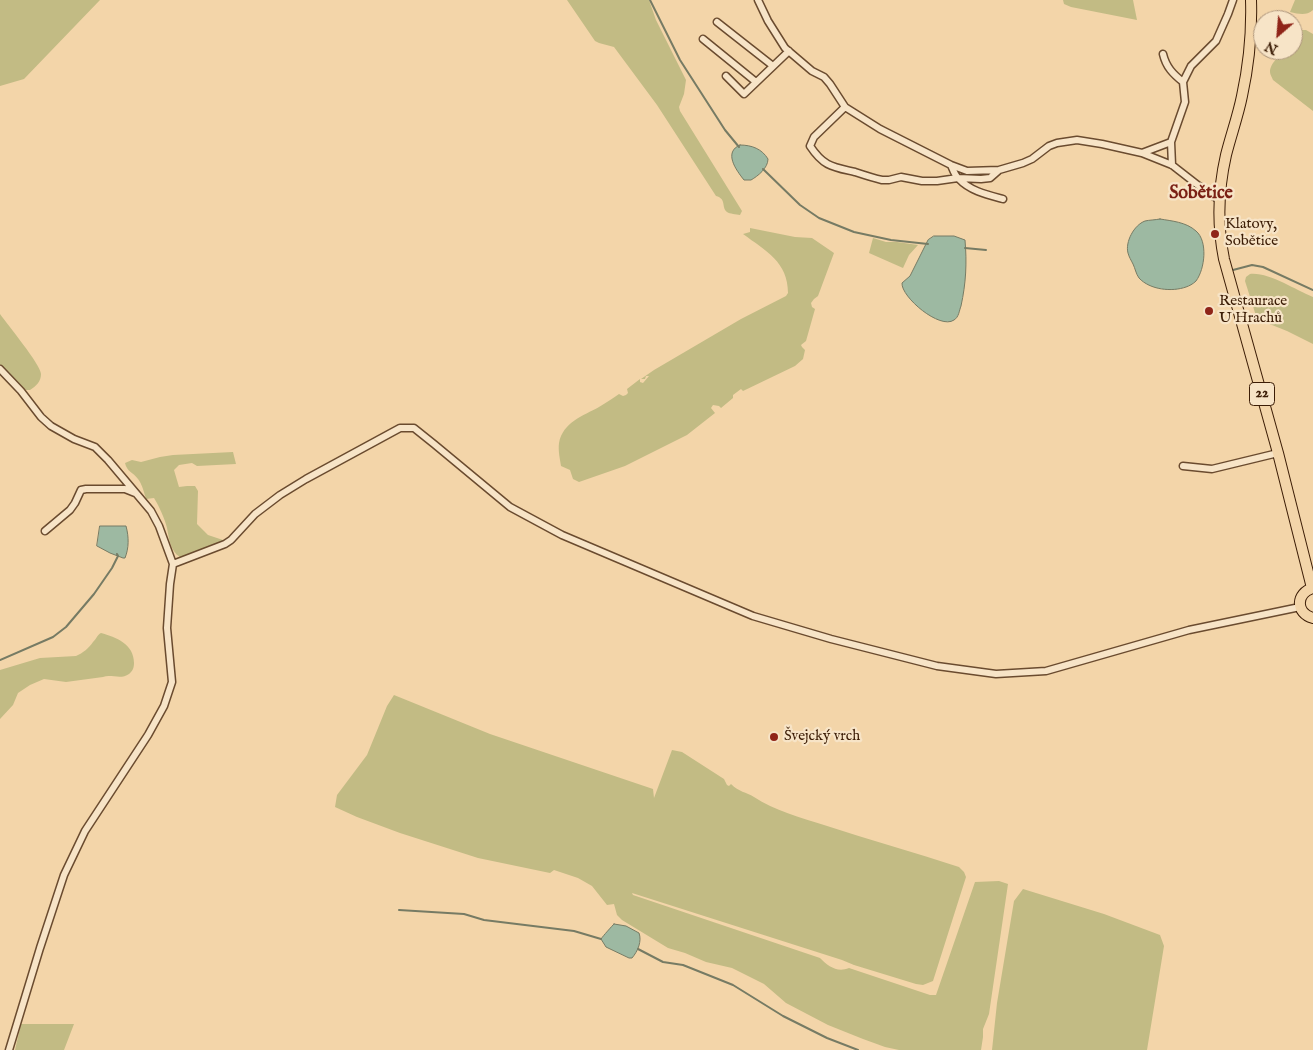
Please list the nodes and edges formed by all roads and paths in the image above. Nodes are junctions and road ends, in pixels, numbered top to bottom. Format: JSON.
{"nodes":[{"id":1,"x":758,"y":0,"type":"edge"},
{"id":2,"x":1232,"y":0,"type":"edge"},
{"id":3,"x":1251,"y":0,"type":"edge"},
{"id":4,"x":717,"y":22,"type":"dead end"},
{"id":5,"x":703,"y":40,"type":"dead end"},
{"id":6,"x":789,"y":51,"type":"junction"},
{"id":7,"x":1163,"y":54,"type":"dead end"},
{"id":8,"x":774,"y":66,"type":"junction"},
{"id":9,"x":726,"y":76,"type":"dead end"},
{"id":10,"x":756,"y":82,"type":"junction"},
{"id":11,"x":1183,"y":82,"type":"junction"},
{"id":12,"x":846,"y":107,"type":"junction"},
{"id":13,"x":1171,"y":142,"type":"junction"},
{"id":14,"x":1142,"y":153,"type":"junction"},
{"id":15,"x":950,"y":165,"type":"junction"},
{"id":16,"x":1172,"y":165,"type":"junction"},
{"id":17,"x":999,"y":170,"type":"junction"},
{"id":18,"x":958,"y":178,"type":"junction"},
{"id":19,"x":1003,"y":199,"type":"dead end"},
{"id":20,"x":1219,"y":200,"type":"junction"},
{"id":21,"x":0,"y":369,"type":"edge"},
{"id":22,"x":1278,"y":453,"type":"junction"},
{"id":23,"x":1184,"y":466,"type":"dead end"},
{"id":24,"x":136,"y":493,"type":"junction"},
{"id":25,"x":45,"y":531,"type":"dead end"},
{"id":26,"x":173,"y":564,"type":"junction"},
{"id":27,"x":1312,"y":588,"type":"edge"},
{"id":28,"x":1300,"y":607,"type":"junction"},
{"id":29,"x":1313,"y":618,"type":"edge"},
{"id":30,"x":9,"y":1050,"type":"edge"}],
"edges":[{"from":1,"to":6,"type":"street"},
{"from":2,"to":11,"type":"street"},
{"from":3,"to":20,"type":"main road","number":"22"},
{"from":4,"to":8,"type":"street"},
{"from":5,"to":10,"type":"street"},
{"from":6,"to":8,"type":"street"},
{"from":6,"to":12,"type":"street"},
{"from":7,"to":11,"type":"street"},
{"from":8,"to":10,"type":"street"},
{"from":9,"to":10,"type":"street"},
{"from":11,"to":13,"type":"street"},
{"from":12,"to":15,"type":"street"},
{"from":12,"to":18,"type":"street"},
{"from":13,"to":14,"type":"street"},
{"from":13,"to":16,"type":"street"},
{"from":14,"to":16,"type":"street"},
{"from":14,"to":17,"type":"street"},
{"from":15,"to":17,"type":"street"},
{"from":15,"to":18,"type":"street"},
{"from":16,"to":20,"type":"street"},
{"from":17,"to":18,"type":"street"},
{"from":18,"to":19,"type":"street"},
{"from":20,"to":22,"type":"main road","number":"22"},
{"from":21,"to":24,"type":"street"},
{"from":22,"to":23,"type":"street"},
{"from":22,"to":27,"type":"main road","number":"22"},
{"from":24,"to":25,"type":"street"},
{"from":24,"to":26,"type":"street"},
{"from":26,"to":28,"type":"street"},
{"from":26,"to":30,"type":"street"},
{"from":27,"to":28,"type":"main road","number":"22"},
{"from":28,"to":29,"type":"main road"}]}
